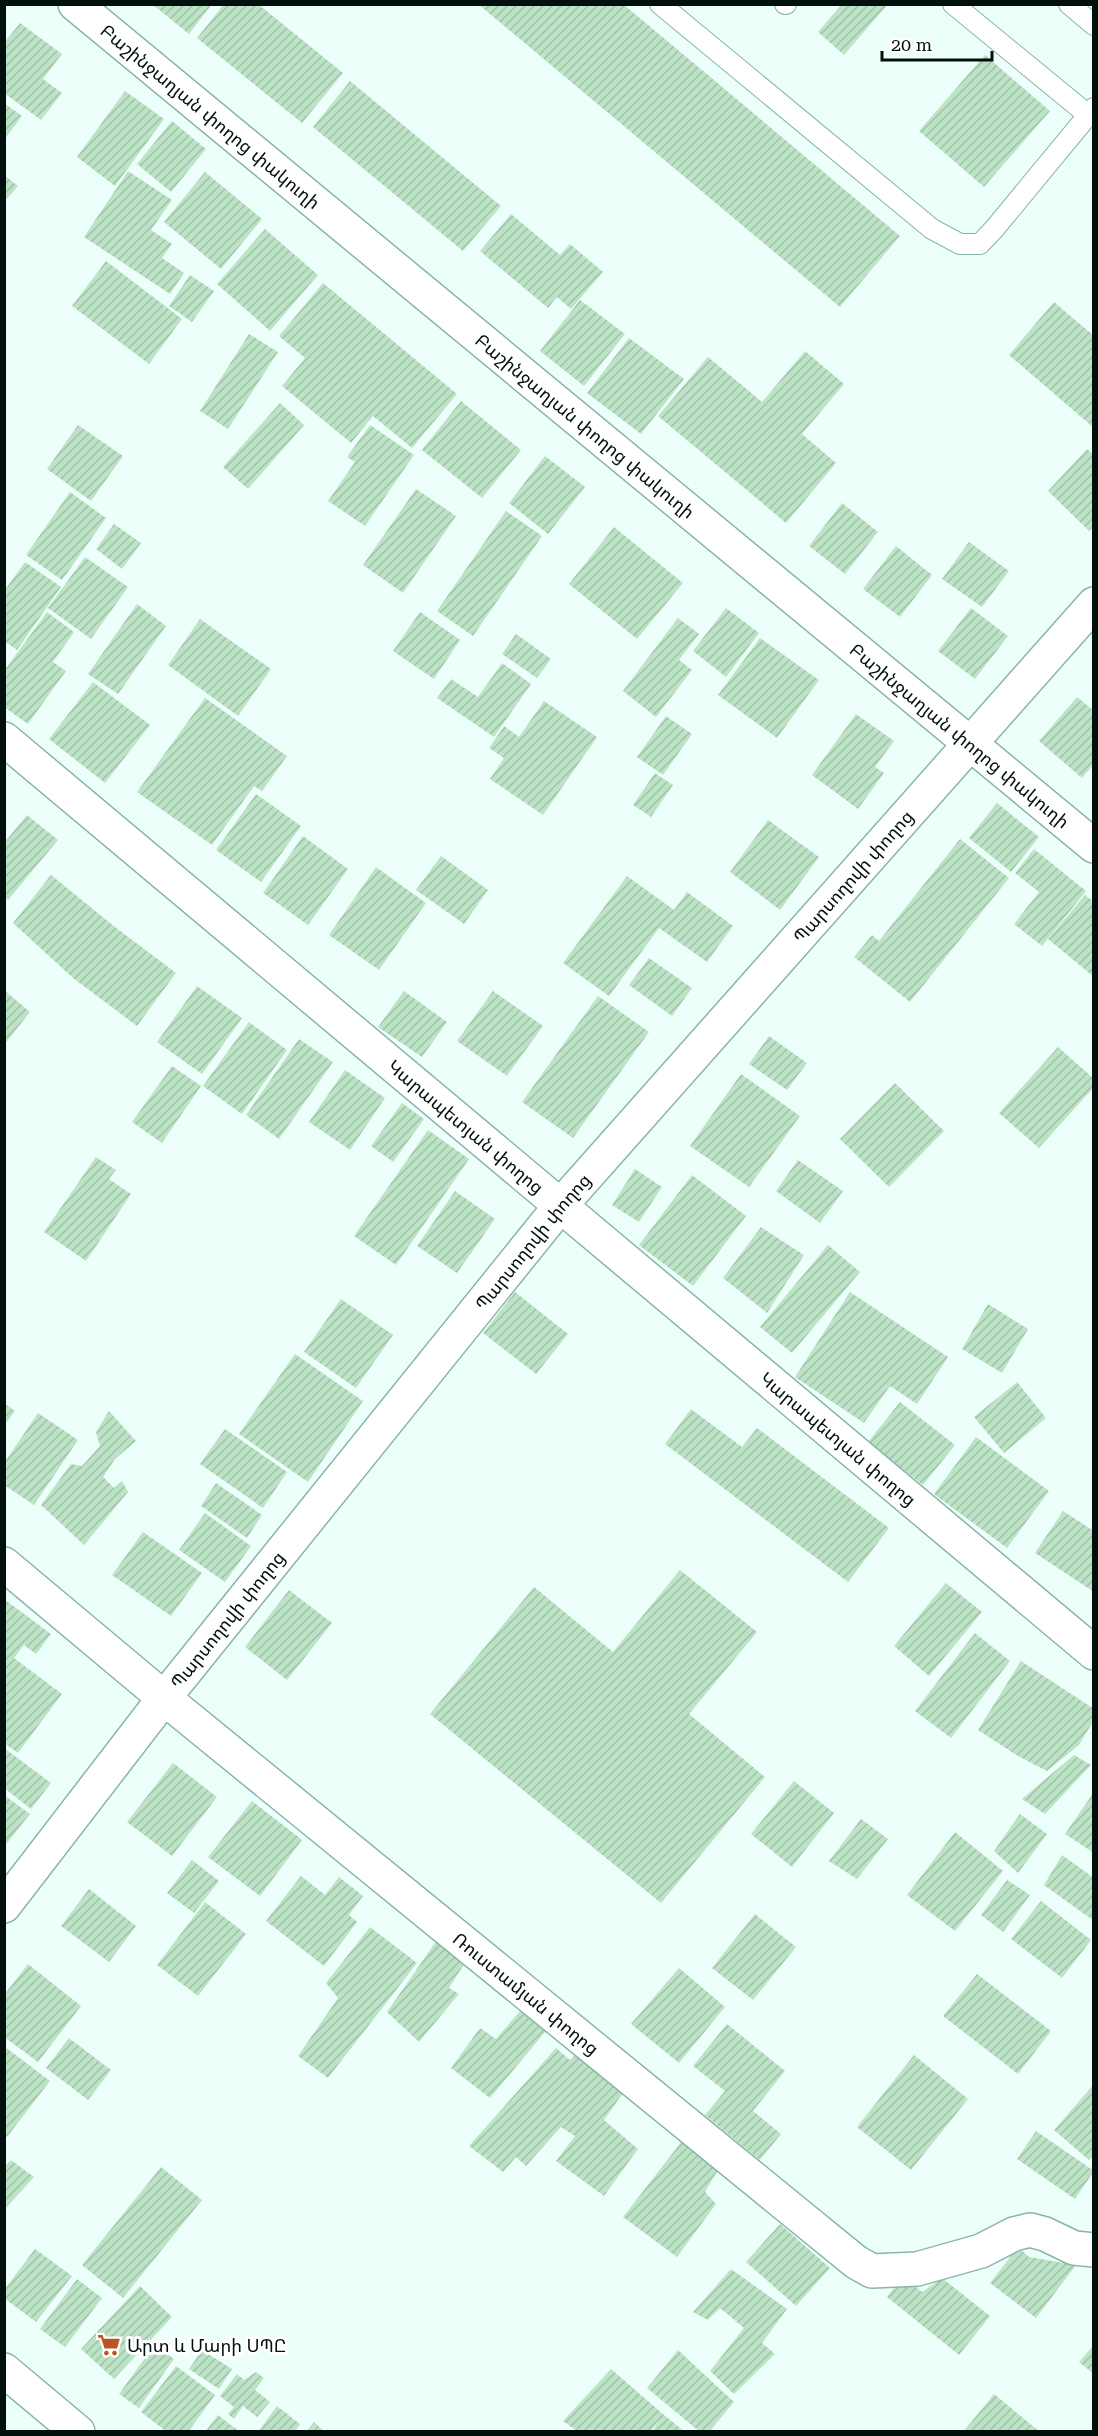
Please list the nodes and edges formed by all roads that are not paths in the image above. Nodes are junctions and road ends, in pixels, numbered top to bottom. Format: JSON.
{"nodes":[{"id":1,"x":75,"y":4,"type":"edge"},
{"id":2,"x":660,"y":4,"type":"edge"},
{"id":3,"x":953,"y":4,"type":"edge"},
{"id":4,"x":1069,"y":4,"type":"edge"},
{"id":5,"x":1094,"y":25,"type":"edge"},
{"id":6,"x":1090,"y":111,"type":"edge"},
{"id":7,"x":1094,"y":604,"type":"edge"},
{"id":8,"x":4,"y":739,"type":"edge"},
{"id":9,"x":970,"y":742,"type":"junction"},
{"id":10,"x":1094,"y":846,"type":"edge"},
{"id":11,"x":561,"y":1205,"type":"junction"},
{"id":12,"x":4,"y":1564,"type":"edge"},
{"id":13,"x":1094,"y":1653,"type":"edge"},
{"id":14,"x":164,"y":1698,"type":"junction"},
{"id":15,"x":4,"y":1906,"type":"edge"},
{"id":16,"x":1094,"y":2250,"type":"edge"},
{"id":17,"x":4,"y":2370,"type":"edge"},
{"id":18,"x":78,"y":2432,"type":"edge"}],
"edges":[{"from":1,"to":9,"type":"street","name":"Բաշինջաղյան փողոց փակուղի"},
{"from":2,"to":6,"type":"lane"},
{"from":3,"to":6,"type":"lane"},
{"from":4,"to":5,"type":"lane"},
{"from":7,"to":9,"type":"street","name":"Պարսողովի փողոց"},
{"from":8,"to":11,"type":"street","name":"Կարապետյան փողոց"},
{"from":9,"to":10,"type":"street","name":"Բաշինջաղյան փողոց փակուղի"},
{"from":9,"to":11,"type":"street","name":"Պարսողովի փողոց"},
{"from":11,"to":13,"type":"street","name":"Կարապետյան փողոց"},
{"from":11,"to":14,"type":"street","name":"Պարսողովի փողոց"},
{"from":12,"to":14,"type":"street","name":"Ռուստամյան փողոց"},
{"from":14,"to":15,"type":"street","name":"Պարսողովի փողոց"},
{"from":14,"to":16,"type":"street","name":"Ռուստամյան փողոց"},
{"from":17,"to":18,"type":"street"}]}
